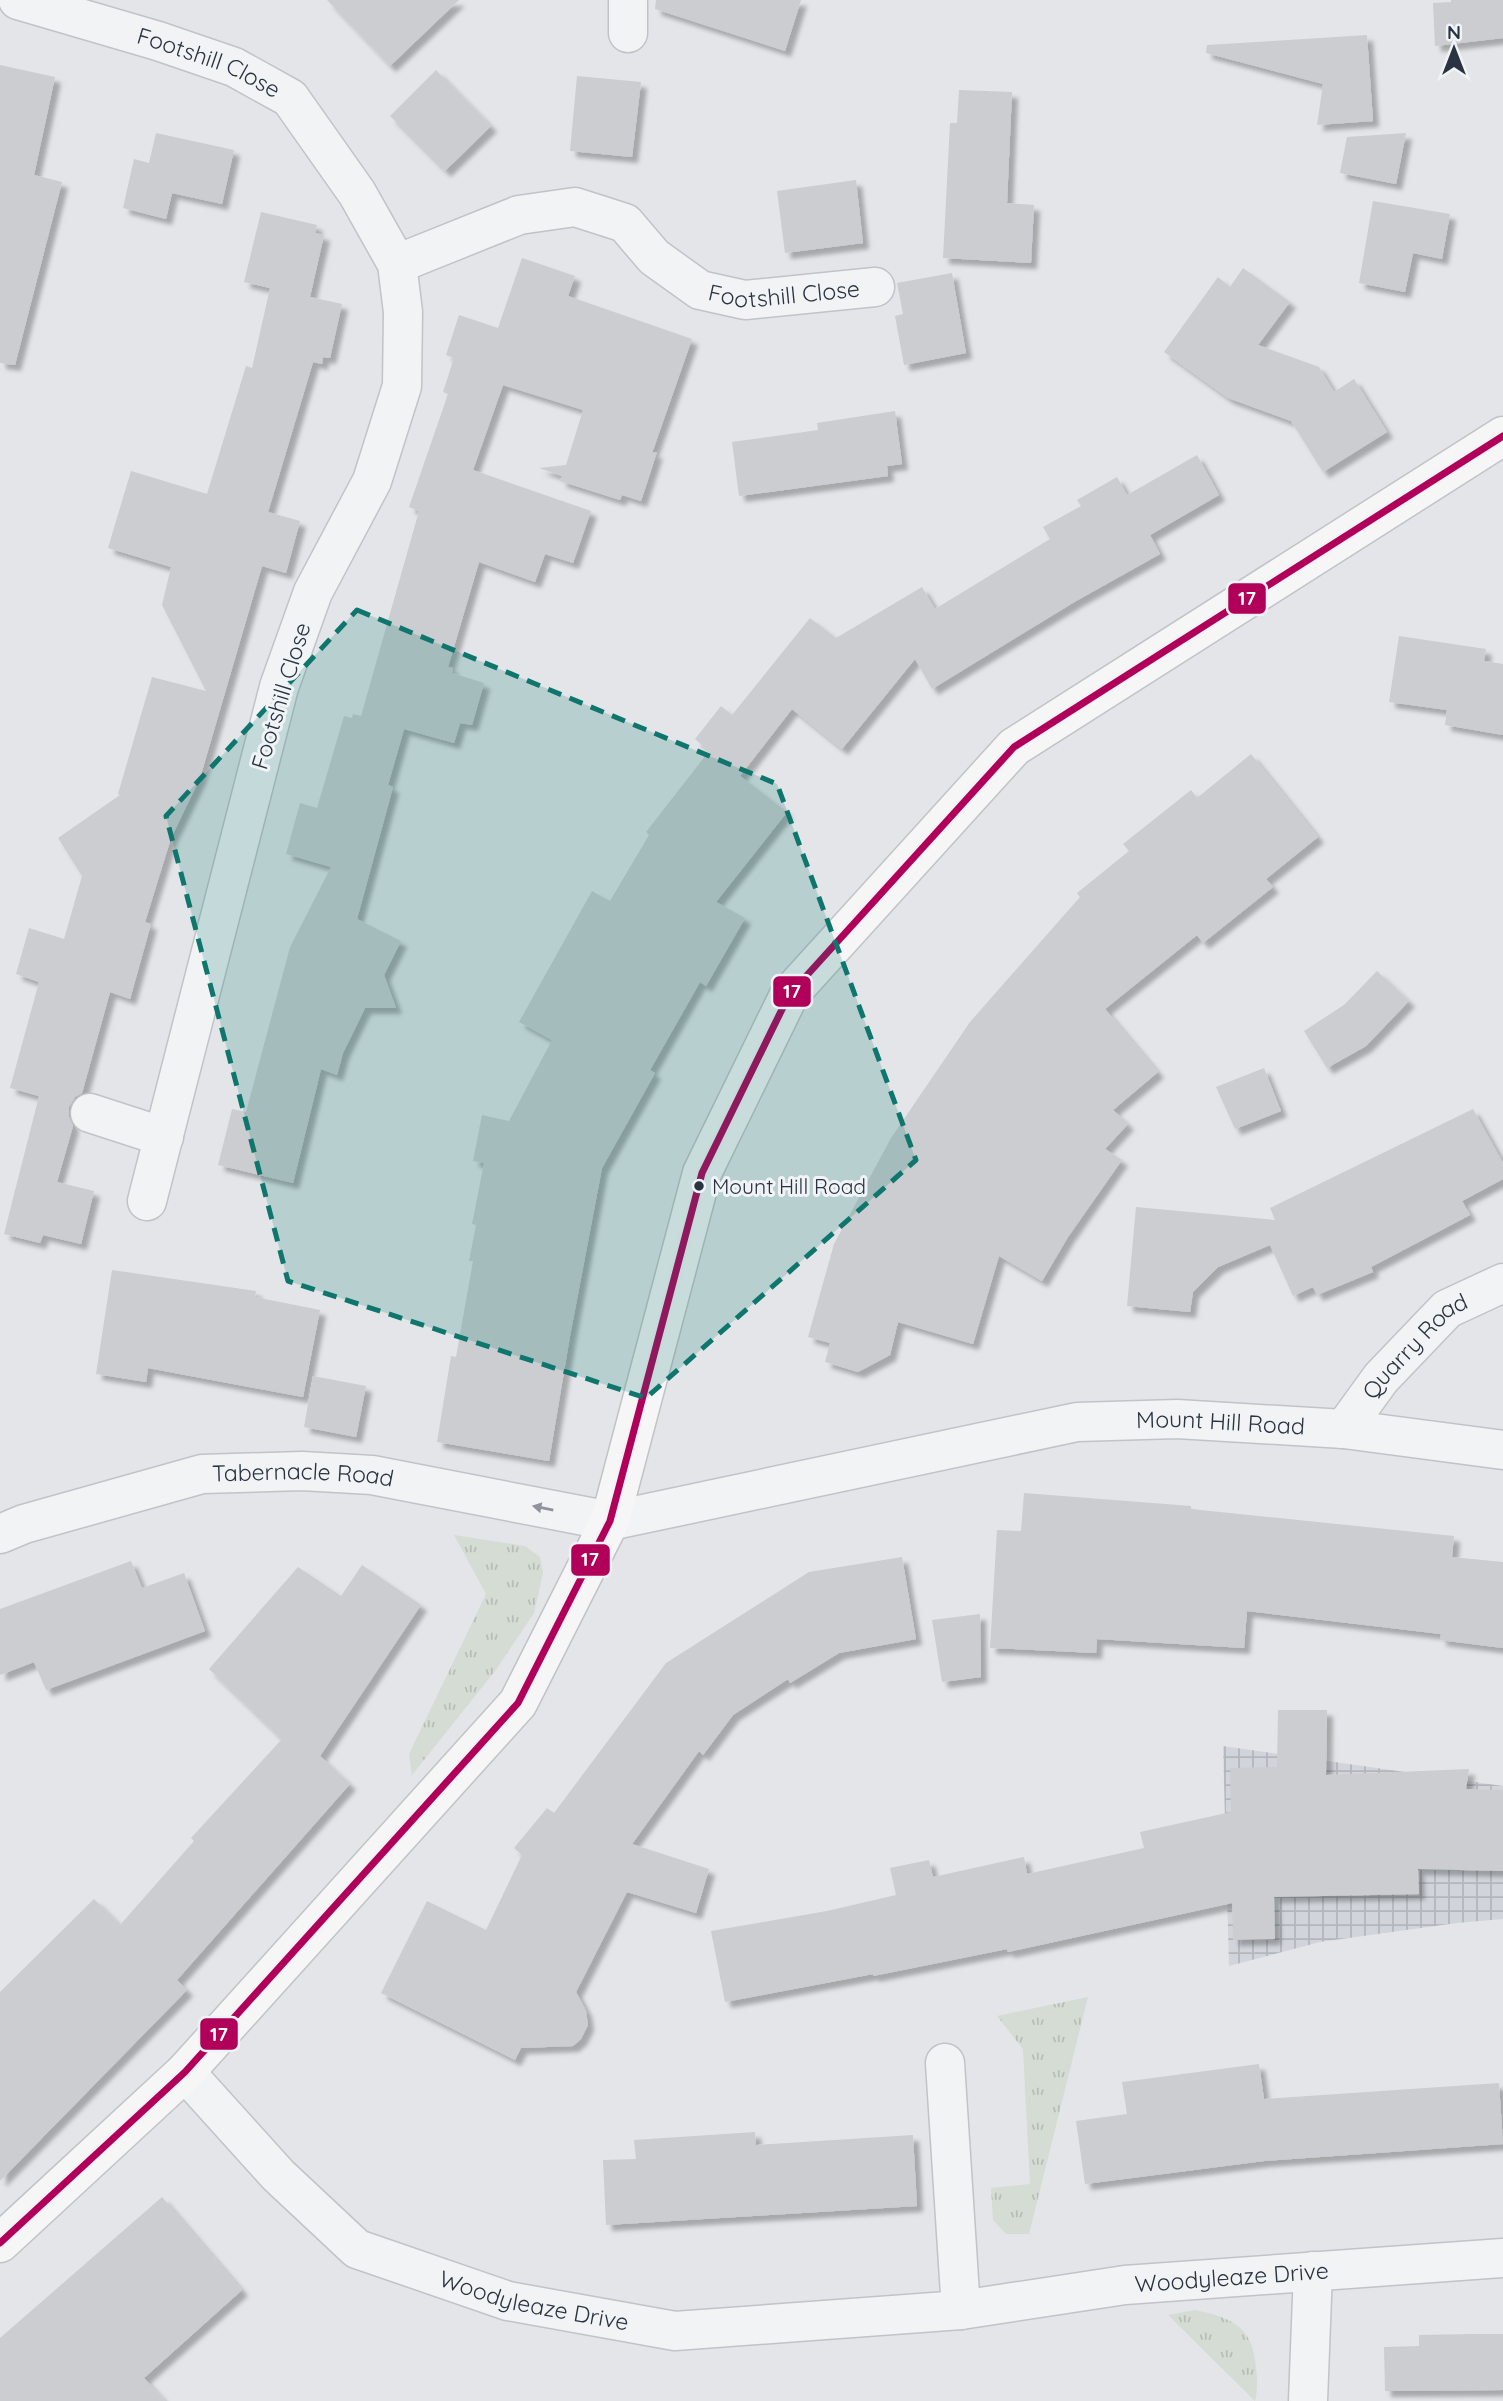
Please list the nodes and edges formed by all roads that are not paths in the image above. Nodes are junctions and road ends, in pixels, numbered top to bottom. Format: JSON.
{"nodes":[{"id":1,"x":18,"y":0,"type":"edge"},
{"id":2,"x":397,"y":264,"type":"junction"},
{"id":3,"x":875,"y":287,"type":"dead end"},
{"id":4,"x":1503,"y":436,"type":"edge"},
{"id":5,"x":90,"y":1113,"type":"dead end"},
{"id":6,"x":164,"y":1137,"type":"junction"},
{"id":7,"x":147,"y":1201,"type":"dead end"},
{"id":8,"x":1503,"y":1283,"type":"edge"},
{"id":9,"x":1344,"y":1429,"type":"junction"},
{"id":10,"x":1503,"y":1450,"type":"edge"},
{"id":11,"x":610,"y":1521,"type":"junction"},
{"id":12,"x":0,"y":1534,"type":"edge"},
{"id":13,"x":945,"y":2063,"type":"dead end"},
{"id":14,"x":185,"y":2072,"type":"junction"},
{"id":15,"x":0,"y":2243,"type":"edge"},
{"id":16,"x":1503,"y":2259,"type":"edge"},
{"id":17,"x":1313,"y":2272,"type":"junction"},
{"id":18,"x":961,"y":2310,"type":"junction"},
{"id":19,"x":1308,"y":2401,"type":"edge"}],
"edges":[{"from":1,"to":2,"type":"street","name":"Footshill Close"},
{"from":2,"to":3,"type":"street","name":"Footshill Close"},
{"from":2,"to":6,"type":"street","name":"Footshill Close"},
{"from":4,"to":11,"type":"main road"},
{"from":5,"to":6,"type":"street"},
{"from":6,"to":7,"type":"street","name":"Footshill Close"},
{"from":8,"to":9,"type":"street","name":"Quarry Road"},
{"from":9,"to":10,"type":"street","name":"Mount Hill Road"},
{"from":9,"to":11,"type":"street","name":"Mount Hill Road"},
{"from":11,"to":12,"type":"street","name":"Tabernacle Road","one_way":true},
{"from":11,"to":14,"type":"main road"},
{"from":13,"to":18,"type":"street"},
{"from":14,"to":15,"type":"main road"},
{"from":14,"to":18,"type":"street","name":"Woodyleaze Drive"},
{"from":16,"to":17,"type":"street","name":"Woodyleaze Drive"},
{"from":17,"to":18,"type":"street","name":"Woodyleaze Drive"},
{"from":17,"to":19,"type":"street"}]}
